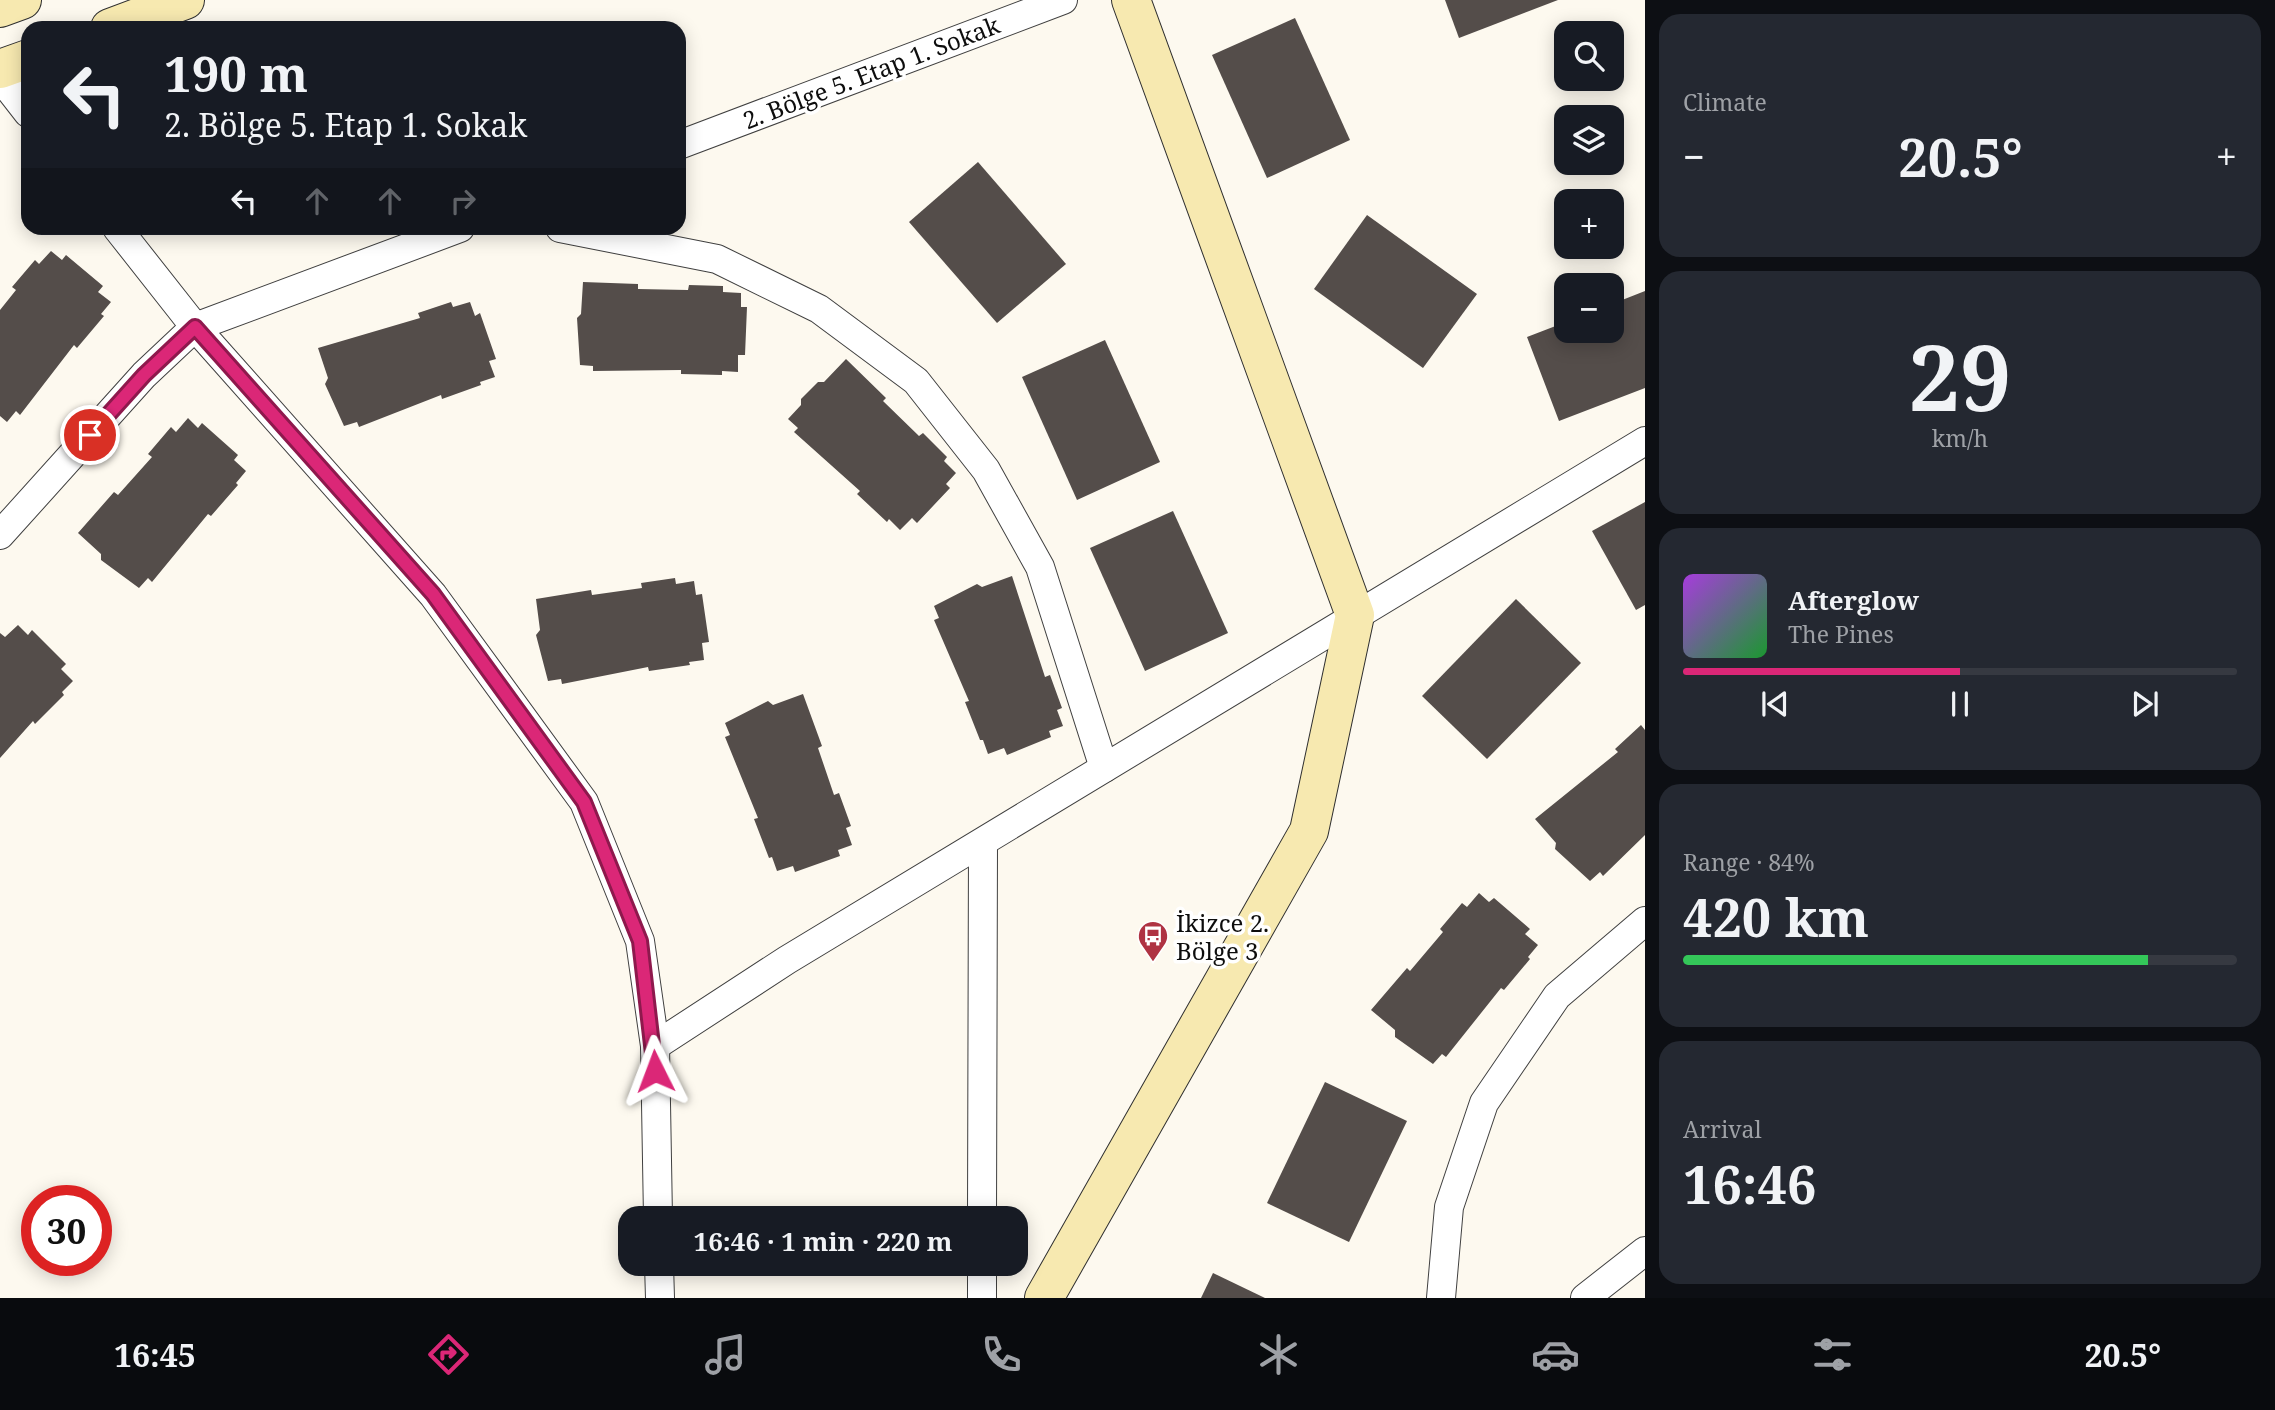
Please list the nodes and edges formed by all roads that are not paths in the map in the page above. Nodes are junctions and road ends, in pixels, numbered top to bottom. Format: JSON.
{"nodes":[{"id":1,"x":22,"y":0,"type":"edge"},
{"id":2,"x":185,"y":0,"type":"edge"},
{"id":3,"x":1062,"y":0,"type":"edge"},
{"id":4,"x":1131,"y":0,"type":"edge"},
{"id":5,"x":0,"y":8,"type":"edge"},
{"id":6,"x":129,"y":21,"type":"edge"},
{"id":7,"x":21,"y":62,"type":"edge"},
{"id":8,"x":0,"y":69,"type":"edge"},
{"id":9,"x":0,"y":77,"type":"edge"},
{"id":10,"x":21,"y":104,"type":"edge"},
{"id":11,"x":686,"y":142,"type":"edge"},
{"id":12,"x":123,"y":235,"type":"edge"},
{"id":13,"x":441,"y":235,"type":"edge"},
{"id":14,"x":595,"y":235,"type":"edge"},
{"id":15,"x":195,"y":327,"type":"junction"},
{"id":16,"x":1645,"y":441,"type":"edge"},
{"id":17,"x":0,"y":535,"type":"edge"},
{"id":18,"x":1355,"y":615,"type":"junction"},
{"id":19,"x":1104,"y":768,"type":"junction"},
{"id":20,"x":983,"y":843,"type":"junction"},
{"id":21,"x":1645,"y":921,"type":"edge"},
{"id":22,"x":655,"y":1046,"type":"junction"},
{"id":23,"x":658,"y":1206,"type":"edge"},
{"id":24,"x":982,"y":1206,"type":"edge"},
{"id":25,"x":1645,"y":1251,"type":"edge"},
{"id":26,"x":659,"y":1276,"type":"edge"},
{"id":27,"x":982,"y":1276,"type":"edge"},
{"id":28,"x":660,"y":1298,"type":"edge"},
{"id":29,"x":982,"y":1298,"type":"edge"},
{"id":30,"x":1044,"y":1298,"type":"edge"},
{"id":31,"x":1441,"y":1298,"type":"edge"},
{"id":32,"x":1585,"y":1298,"type":"edge"}],
"edges":[{"from":1,"to":5,"type":"street"},
{"from":2,"to":6,"type":"street"},
{"from":3,"to":11,"type":"street","name":"2. Bölge 5. Etap 1. Sokak"},
{"from":4,"to":18,"type":"street"},
{"from":7,"to":8,"type":"street"},
{"from":9,"to":10,"type":"street"},
{"from":12,"to":15,"type":"street"},
{"from":13,"to":15,"type":"street"},
{"from":14,"to":19,"type":"street"},
{"from":15,"to":17,"type":"street"},
{"from":15,"to":22,"type":"street"},
{"from":16,"to":18,"type":"street"},
{"from":18,"to":19,"type":"street"},
{"from":18,"to":30,"type":"street"},
{"from":19,"to":20,"type":"street"},
{"from":20,"to":22,"type":"street"},
{"from":20,"to":24,"type":"street"},
{"from":21,"to":31,"type":"street"},
{"from":22,"to":23,"type":"street"},
{"from":25,"to":32,"type":"street"},
{"from":26,"to":28,"type":"street"},
{"from":27,"to":29,"type":"street"}]}
